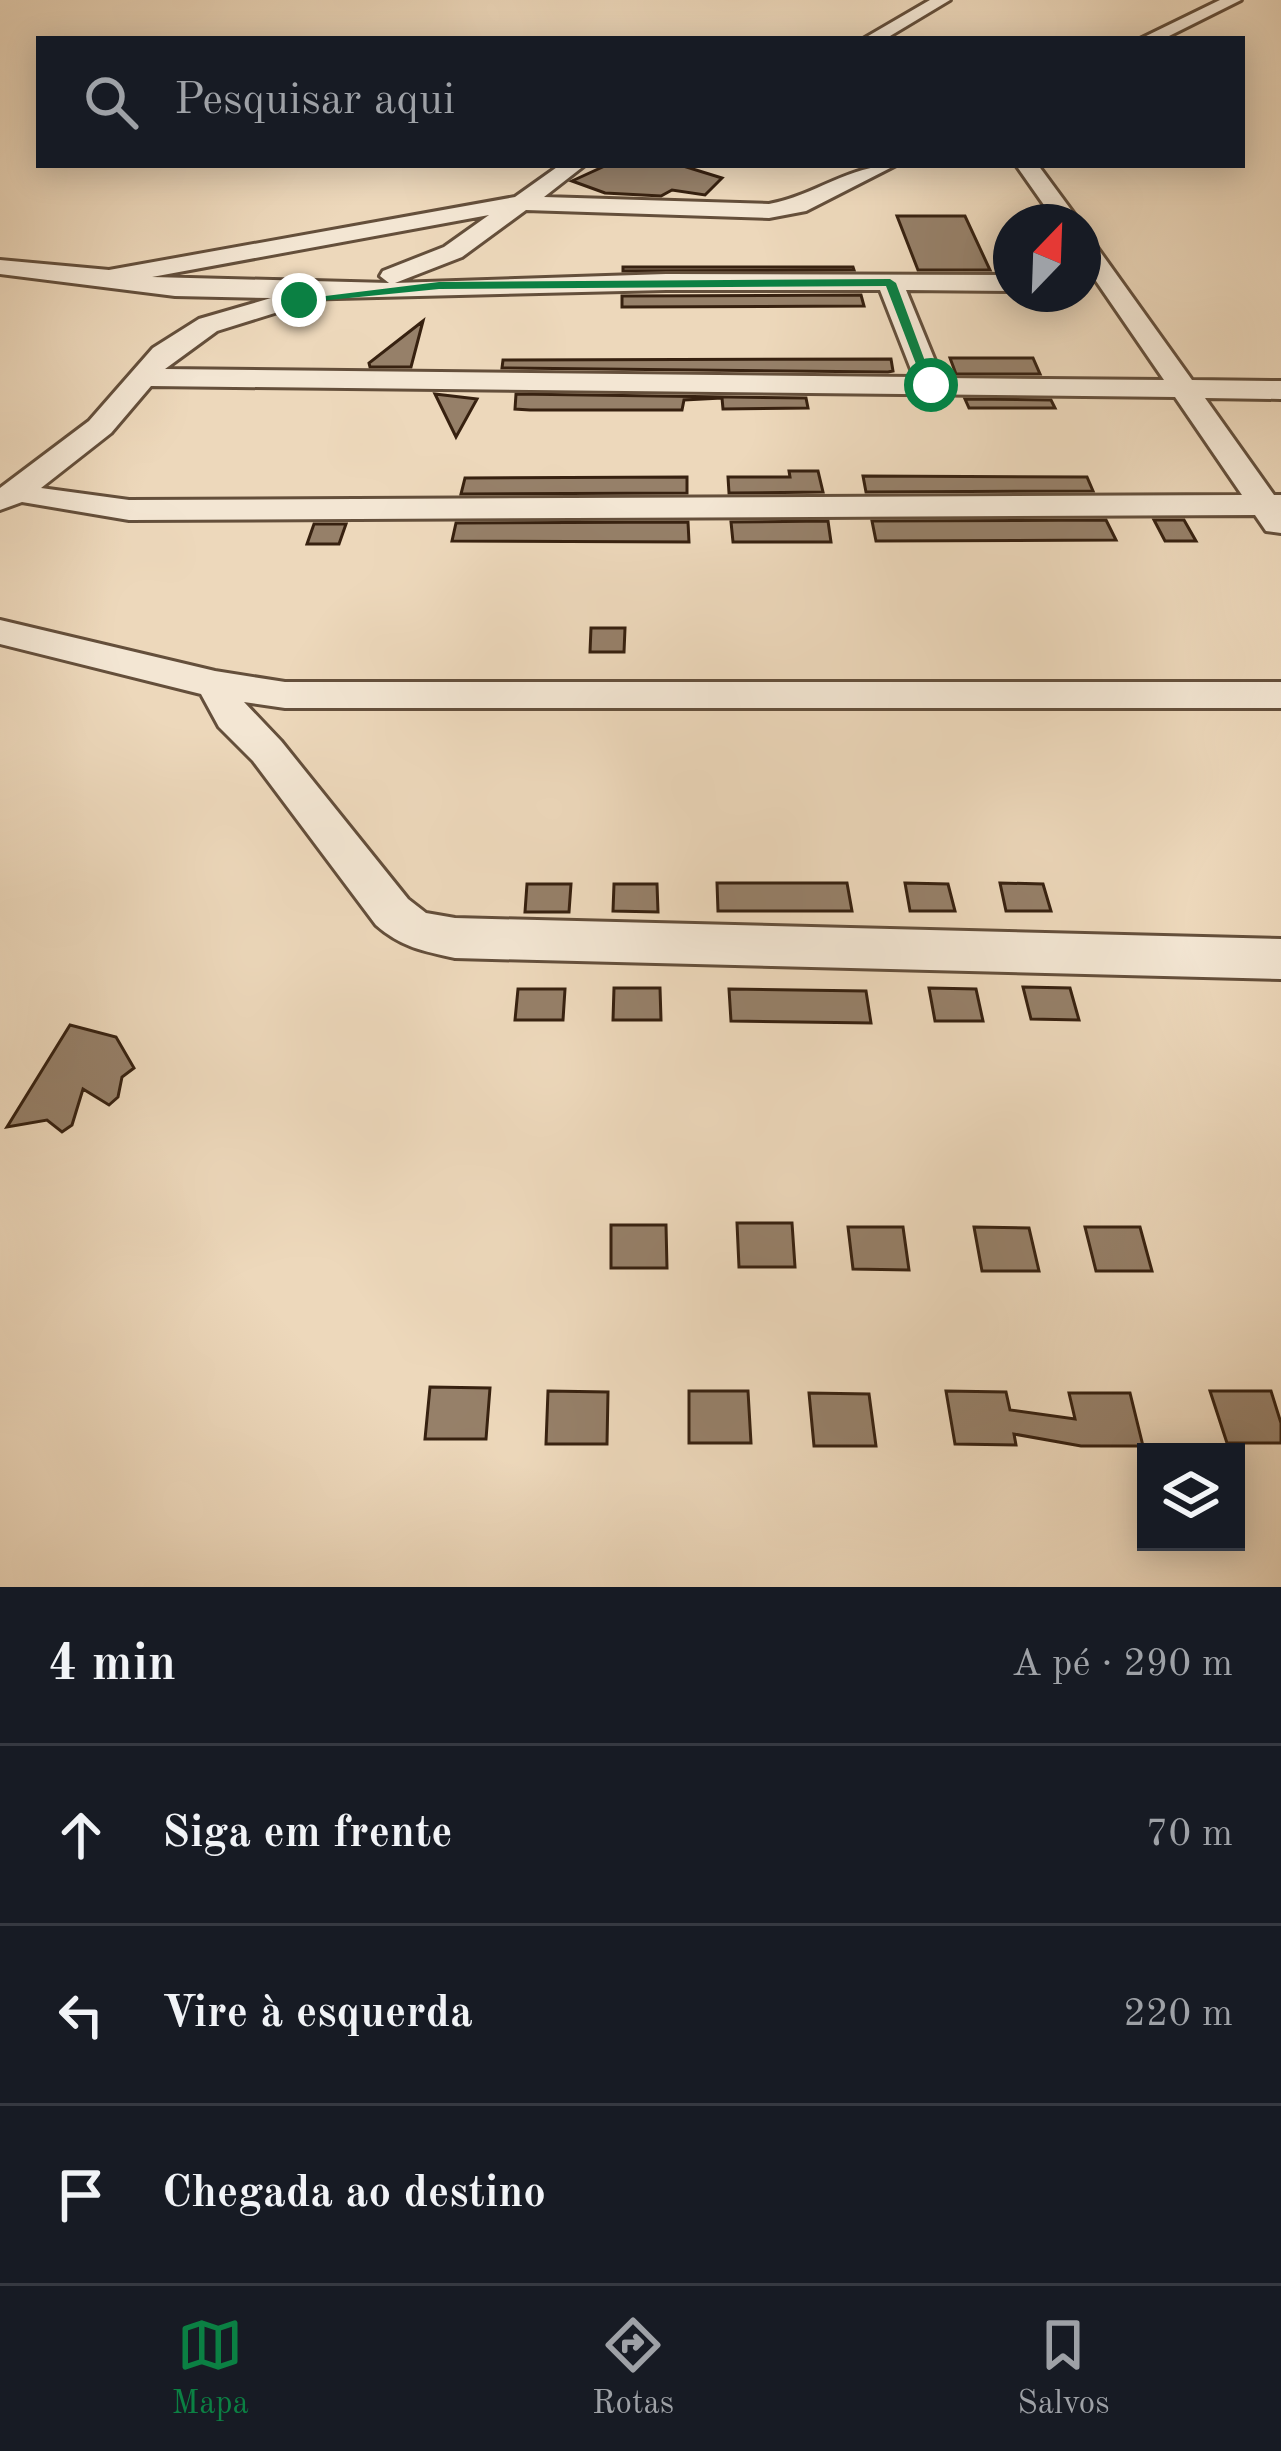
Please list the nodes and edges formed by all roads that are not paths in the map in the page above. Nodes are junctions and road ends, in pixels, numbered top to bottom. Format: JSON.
{"nodes":[{"id":1,"x":942,"y":0,"type":"edge"},
{"id":2,"x":1233,"y":0,"type":"edge"},
{"id":3,"x":877,"y":36,"type":"edge"},
{"id":4,"x":1155,"y":36,"type":"edge"},
{"id":5,"x":570,"y":168,"type":"edge"},
{"id":6,"x":878,"y":168,"type":"edge"},
{"id":7,"x":1029,"y":168,"type":"edge"},
{"id":8,"x":519,"y":203,"type":"junction"},
{"id":9,"x":1054,"y":204,"type":"edge"},
{"id":10,"x":0,"y":267,"type":"edge"},
{"id":11,"x":109,"y":277,"type":"junction"},
{"id":12,"x":890,"y":283,"type":"junction"},
{"id":13,"x":993,"y":283,"type":"edge"},
{"id":14,"x":1101,"y":289,"type":"edge"},
{"id":15,"x":339,"y":292,"type":"junction"},
{"id":16,"x":142,"y":376,"type":"junction"},
{"id":17,"x":931,"y":385,"type":"junction"},
{"id":18,"x":1281,"y":390,"type":"edge"},
{"id":19,"x":1186,"y":391,"type":"junction"},
{"id":20,"x":9,"y":497,"type":"edge"},
{"id":21,"x":1276,"y":513,"type":"edge"},
{"id":22,"x":0,"y":632,"type":"edge"},
{"id":23,"x":215,"y":684,"type":"junction"},
{"id":24,"x":1281,"y":695,"type":"edge"},
{"id":25,"x":1281,"y":959,"type":"edge"}],
"edges":[{"from":1,"to":3,"type":"street"},
{"from":2,"to":4,"type":"street"},
{"from":5,"to":8,"type":"street"},
{"from":6,"to":8,"type":"street"},
{"from":7,"to":9,"type":"street"},
{"from":8,"to":11,"type":"street"},
{"from":8,"to":15,"type":"street"},
{"from":10,"to":11,"type":"street"},
{"from":11,"to":15,"type":"street"},
{"from":12,"to":13,"type":"street"},
{"from":12,"to":15,"type":"street"},
{"from":12,"to":17,"type":"street"},
{"from":14,"to":19,"type":"street"},
{"from":15,"to":16,"type":"street"},
{"from":16,"to":17,"type":"street"},
{"from":16,"to":20,"type":"street"},
{"from":17,"to":19,"type":"street"},
{"from":18,"to":19,"type":"street"},
{"from":19,"to":21,"type":"street"},
{"from":20,"to":21,"type":"street"},
{"from":22,"to":23,"type":"street"},
{"from":23,"to":24,"type":"street"},
{"from":23,"to":25,"type":"street"}]}
